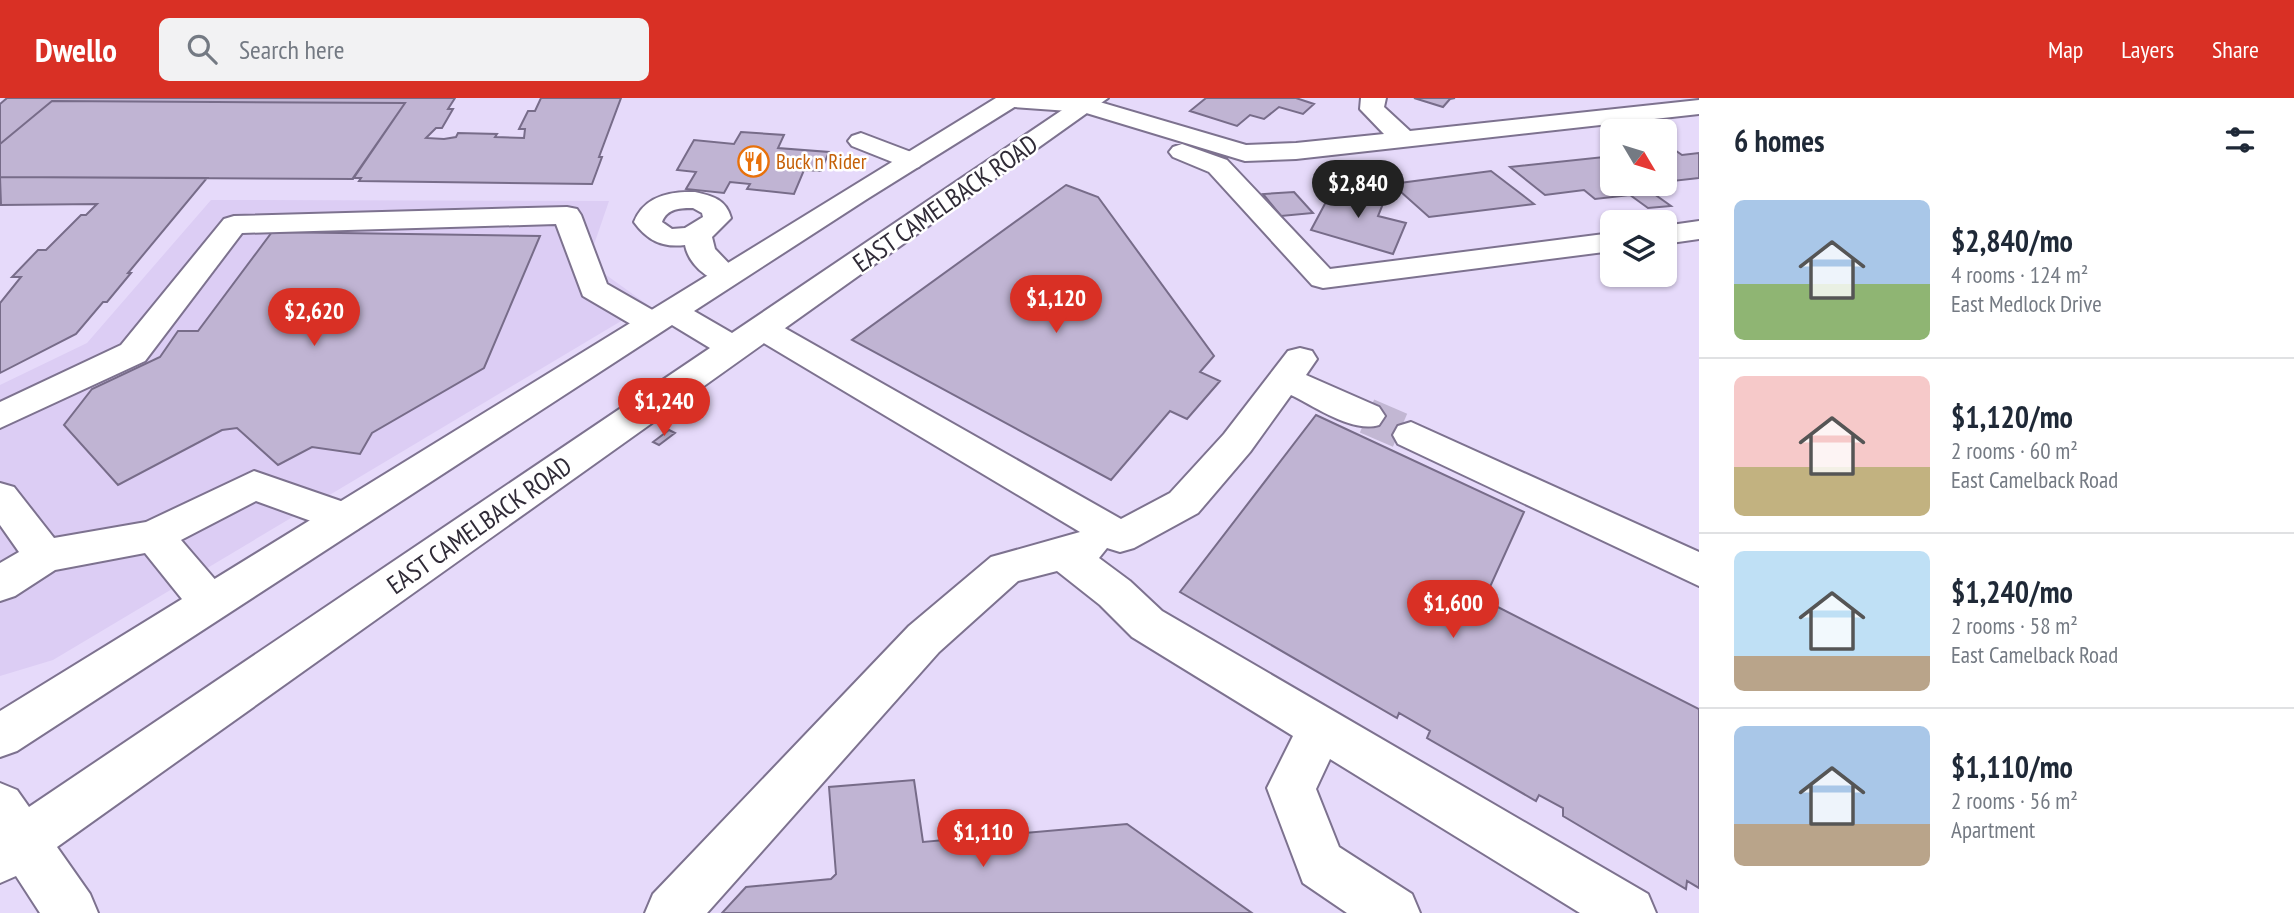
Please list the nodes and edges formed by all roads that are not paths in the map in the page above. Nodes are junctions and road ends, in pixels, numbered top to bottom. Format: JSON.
{"nodes":[{"id":1,"x":1148,"y":98,"type":"edge"},
{"id":2,"x":1374,"y":98,"type":"edge"},
{"id":3,"x":1011,"y":99,"type":"edge"},
{"id":4,"x":1091,"y":102,"type":"edge"},
{"id":5,"x":1699,"y":107,"type":"edge"},
{"id":6,"x":1124,"y":116,"type":"junction"},
{"id":7,"x":1190,"y":135,"type":"junction"},
{"id":8,"x":1404,"y":139,"type":"junction"},
{"id":9,"x":861,"y":141,"type":"dead end"},
{"id":10,"x":910,"y":161,"type":"junction"},
{"id":11,"x":1699,"y":230,"type":"edge"},
{"id":12,"x":1677,"y":233,"type":"edge"},
{"id":13,"x":697,"y":234,"type":"dead end"},
{"id":14,"x":1600,"y":244,"type":"edge"},
{"id":15,"x":726,"y":276,"type":"junction"},
{"id":16,"x":661,"y":317,"type":"junction"},
{"id":17,"x":749,"y":339,"type":"junction"},
{"id":18,"x":1367,"y":415,"type":"tunnel mouth"},
{"id":19,"x":0,"y":416,"type":"edge"},
{"id":20,"x":1411,"y":435,"type":"tunnel mouth"},
{"id":21,"x":0,"y":497,"type":"edge"},
{"id":22,"x":344,"y":518,"type":"junction"},
{"id":23,"x":154,"y":536,"type":"junction"},
{"id":24,"x":1120,"y":537,"type":"junction"},
{"id":25,"x":1063,"y":553,"type":"junction"},
{"id":26,"x":45,"y":556,"type":"junction"},
{"id":27,"x":1699,"y":570,"type":"edge"},
{"id":28,"x":0,"y":584,"type":"edge"},
{"id":29,"x":209,"y":602,"type":"junction"},
{"id":30,"x":1321,"y":729,"type":"junction"},
{"id":31,"x":0,"y":736,"type":"edge"},
{"id":32,"x":8,"y":835,"type":"edge"},
{"id":33,"x":1599,"y":905,"type":"edge"},
{"id":34,"x":71,"y":913,"type":"edge"},
{"id":35,"x":672,"y":913,"type":"edge"},
{"id":36,"x":1393,"y":913,"type":"edge"}],
"edges":[{"from":1,"to":6,"type":"main road"},
{"from":2,"to":8,"type":"main road"},
{"from":3,"to":4,"type":"main road"},
{"from":3,"to":10,"type":"main road","name":"EAST CAMELBACK ROAD"},
{"from":4,"to":6,"type":"main road"},
{"from":4,"to":17,"type":"main road","name":"EAST CAMELBACK ROAD"},
{"from":5,"to":8,"type":"main road"},
{"from":6,"to":7,"type":"main road"},
{"from":7,"to":8,"type":"main road"},
{"from":7,"to":14,"type":"main road"},
{"from":9,"to":10,"type":"main road"},
{"from":10,"to":15,"type":"main road","name":"EAST CAMELBACK ROAD"},
{"from":11,"to":12,"type":"main road"},
{"from":13,"to":15,"type":"main road"},
{"from":15,"to":16,"type":"main road","name":"EAST CAMELBACK ROAD"},
{"from":16,"to":17,"type":"main road"},
{"from":16,"to":19,"type":"main road"},
{"from":16,"to":22,"type":"main road","name":"EAST CAMELBACK ROAD"},
{"from":17,"to":24,"type":"main road"},
{"from":17,"to":32,"type":"main road","name":"EAST CAMELBACK ROAD"},
{"from":18,"to":24,"type":"main road"},
{"from":20,"to":27,"type":"main road"},
{"from":21,"to":26,"type":"main road"},
{"from":22,"to":23,"type":"main road"},
{"from":22,"to":29,"type":"main road","name":"EAST CAMELBACK ROAD"},
{"from":23,"to":26,"type":"main road"},
{"from":23,"to":29,"type":"main road"},
{"from":24,"to":25,"type":"main road"},
{"from":25,"to":30,"type":"main road"},
{"from":25,"to":35,"type":"main road"},
{"from":26,"to":28,"type":"main road"},
{"from":29,"to":31,"type":"main road","name":"EAST CAMELBACK ROAD"},
{"from":30,"to":33,"type":"main road"},
{"from":30,"to":36,"type":"main road"},
{"from":32,"to":34,"type":"main road"}]}
